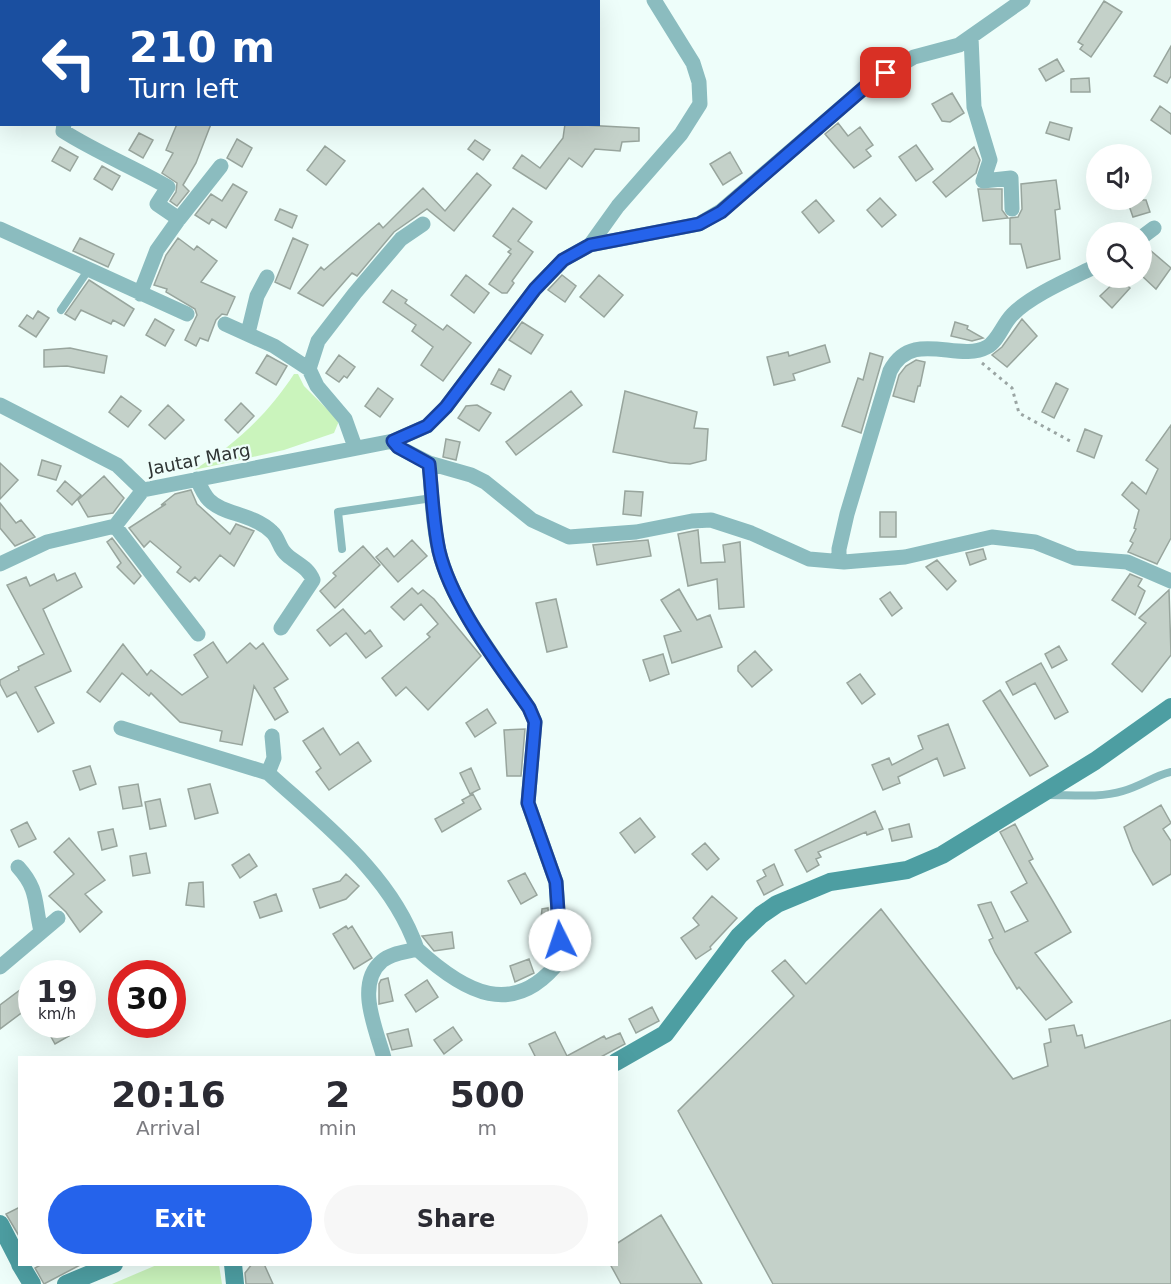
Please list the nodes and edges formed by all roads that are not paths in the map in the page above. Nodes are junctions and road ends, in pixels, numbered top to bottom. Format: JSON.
{"nodes":[{"id":1,"x":654,"y":0,"type":"edge"},
{"id":2,"x":1023,"y":0,"type":"edge"},
{"id":3,"x":971,"y":37,"type":"junction"},
{"id":4,"x":64,"y":126,"type":"edge"},
{"id":5,"x":222,"y":166,"type":"dead end"},
{"id":6,"x":1012,"y":209,"type":"dead end"},
{"id":7,"x":179,"y":219,"type":"junction"},
{"id":8,"x":423,"y":224,"type":"dead end"},
{"id":9,"x":0,"y":228,"type":"edge"},
{"id":10,"x":590,"y":245,"type":"junction"},
{"id":11,"x":89,"y":269,"type":"junction"},
{"id":12,"x":1086,"y":271,"type":"edge"},
{"id":13,"x":267,"y":277,"type":"dead end"},
{"id":14,"x":140,"y":294,"type":"junction"},
{"id":15,"x":61,"y":310,"type":"dead end"},
{"id":16,"x":187,"y":314,"type":"dead end"},
{"id":17,"x":225,"y":324,"type":"dead end"},
{"id":18,"x":249,"y":333,"type":"junction"},
{"id":19,"x":309,"y":369,"type":"junction"},
{"id":20,"x":0,"y":405,"type":"edge"},
{"id":21,"x":393,"y":441,"type":"junction"},
{"id":22,"x":356,"y":447,"type":"junction"},
{"id":23,"x":429,"y":464,"type":"junction"},
{"id":24,"x":197,"y":479,"type":"junction"},
{"id":25,"x":143,"y":489,"type":"junction"},
{"id":26,"x":432,"y":498,"type":"junction"},
{"id":27,"x":115,"y":526,"type":"junction"},
{"id":28,"x":342,"y":549,"type":"dead end"},
{"id":29,"x":839,"y":561,"type":"junction"},
{"id":30,"x":0,"y":564,"type":"edge"},
{"id":31,"x":1171,"y":581,"type":"edge"},
{"id":32,"x":281,"y":628,"type":"dead end"},
{"id":33,"x":198,"y":634,"type":"dead end"},
{"id":34,"x":1171,"y":707,"type":"edge"},
{"id":35,"x":121,"y":728,"type":"dead end"},
{"id":36,"x":272,"y":736,"type":"dead end"},
{"id":37,"x":1171,"y":772,"type":"edge"},
{"id":38,"x":268,"y":773,"type":"junction"},
{"id":39,"x":1041,"y":795,"type":"junction"},
{"id":40,"x":18,"y":867,"type":"dead end"},
{"id":41,"x":57,"y":918,"type":"dead end"},
{"id":42,"x":40,"y":931,"type":"junction"},
{"id":43,"x":417,"y":949,"type":"junction"},
{"id":44,"x":0,"y":967,"type":"edge"},
{"id":45,"x":383,"y":1056,"type":"edge"},
{"id":46,"x":618,"y":1061,"type":"edge"},
{"id":47,"x":0,"y":1224,"type":"edge"},
{"id":48,"x":18,"y":1260,"type":"edge"},
{"id":49,"x":21,"y":1266,"type":"edge"},
{"id":50,"x":109,"y":1266,"type":"edge"},
{"id":51,"x":233,"y":1266,"type":"edge"},
{"id":52,"x":32,"y":1284,"type":"edge"},
{"id":53,"x":66,"y":1284,"type":"edge"},
{"id":54,"x":235,"y":1284,"type":"edge"}],
"edges":[{"from":1,"to":10,"type":"street"},
{"from":2,"to":3,"type":"street"},
{"from":3,"to":6,"type":"street"},
{"from":3,"to":10,"type":"street"},
{"from":4,"to":7,"type":"street"},
{"from":5,"to":7,"type":"street"},
{"from":7,"to":14,"type":"street"},
{"from":8,"to":19,"type":"street"},
{"from":9,"to":11,"type":"street"},
{"from":10,"to":21,"type":"street","name":"Jautar Marg"},
{"from":11,"to":14,"type":"street"},
{"from":11,"to":15,"type":"lane"},
{"from":12,"to":29,"type":"street"},
{"from":13,"to":18,"type":"street"},
{"from":14,"to":16,"type":"street"},
{"from":17,"to":18,"type":"street"},
{"from":18,"to":19,"type":"street"},
{"from":19,"to":22,"type":"street"},
{"from":20,"to":25,"type":"street"},
{"from":21,"to":22,"type":"street","name":"Jautar Marg"},
{"from":21,"to":23,"type":"street"},
{"from":22,"to":24,"type":"street","name":"Jautar Marg"},
{"from":23,"to":26,"type":"street"},
{"from":23,"to":29,"type":"street"},
{"from":24,"to":25,"type":"street","name":"Jautar Marg"},
{"from":24,"to":32,"type":"street"},
{"from":25,"to":27,"type":"street","name":"Jautar Marg"},
{"from":26,"to":28,"type":"lane"},
{"from":26,"to":43,"type":"street"},
{"from":27,"to":30,"type":"street"},
{"from":27,"to":33,"type":"street"},
{"from":29,"to":31,"type":"street"},
{"from":34,"to":39,"type":"street"},
{"from":35,"to":38,"type":"street"},
{"from":36,"to":38,"type":"street"},
{"from":37,"to":39,"type":"lane"},
{"from":38,"to":43,"type":"street"},
{"from":39,"to":46,"type":"street"},
{"from":40,"to":42,"type":"street"},
{"from":41,"to":42,"type":"street"},
{"from":42,"to":44,"type":"street"},
{"from":43,"to":45,"type":"street"},
{"from":47,"to":48,"type":"street"},
{"from":49,"to":52,"type":"street"},
{"from":50,"to":53,"type":"street"},
{"from":51,"to":54,"type":"street"}]}
